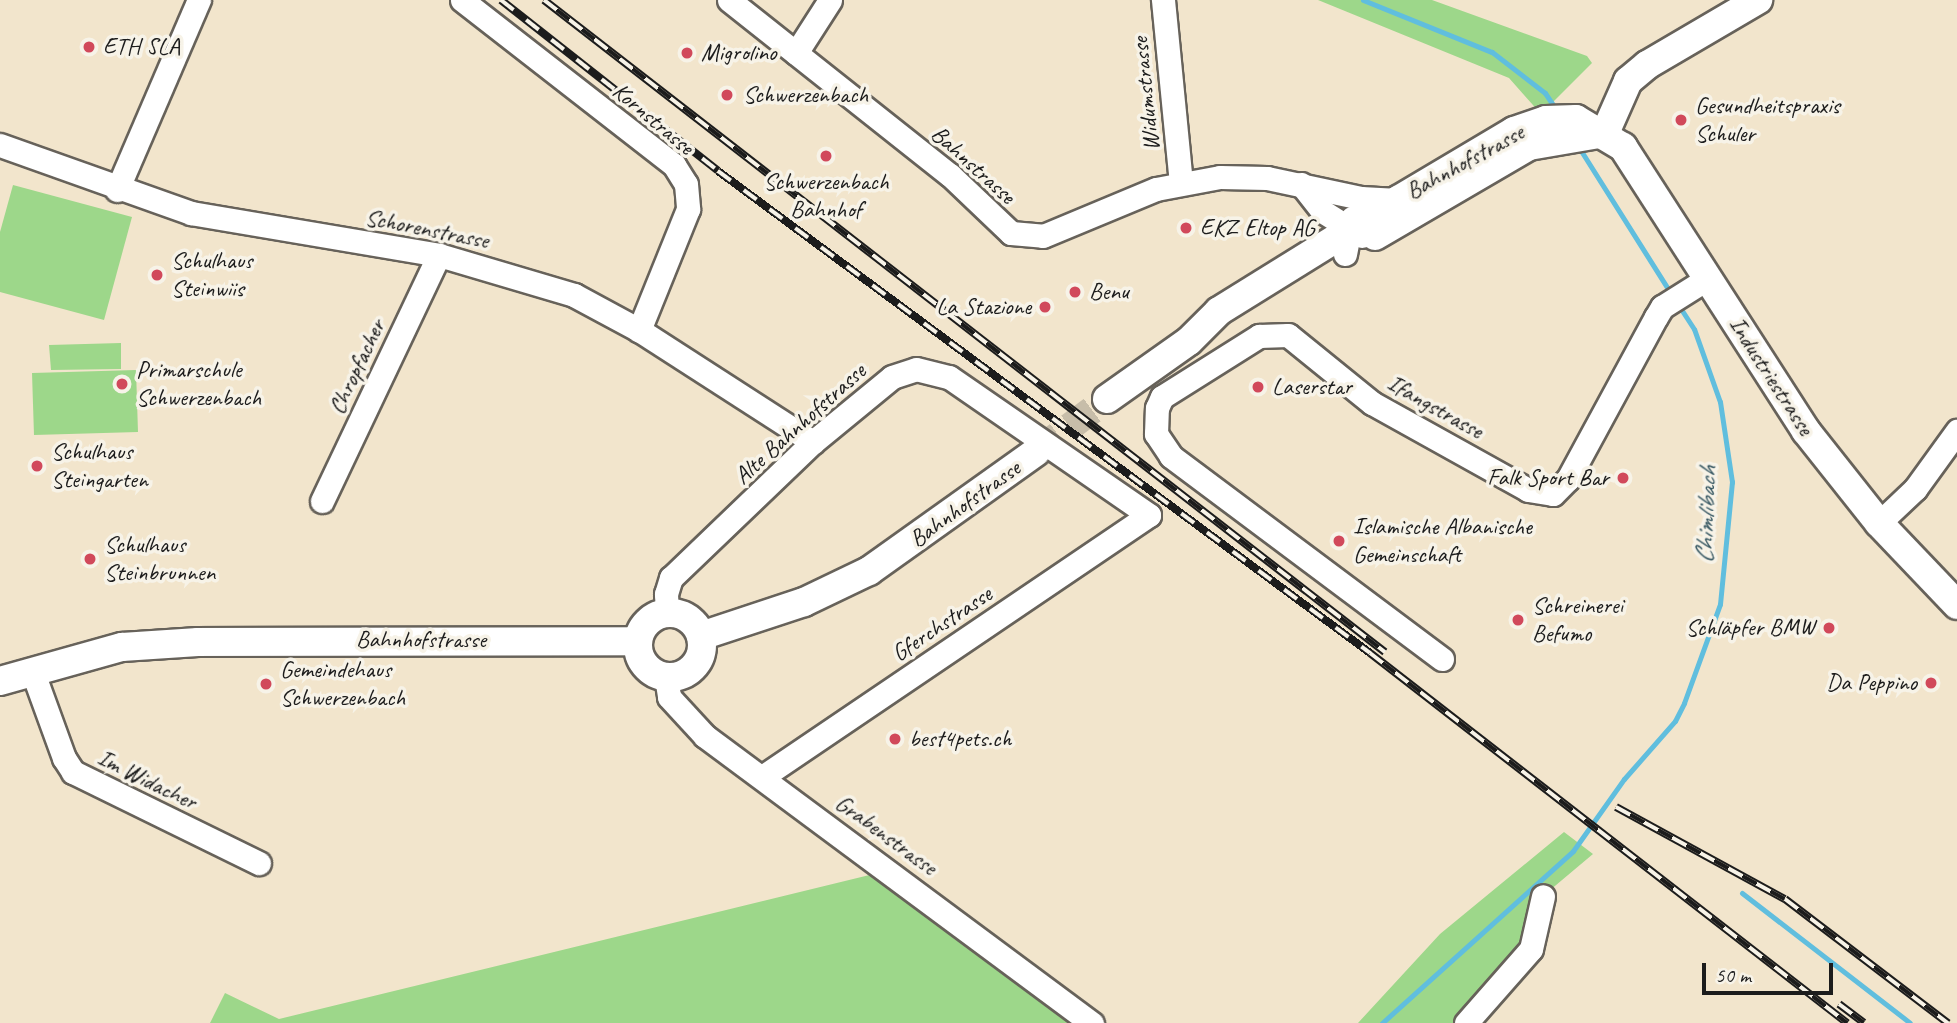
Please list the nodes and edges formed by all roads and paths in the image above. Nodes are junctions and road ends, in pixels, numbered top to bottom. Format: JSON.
{"nodes":[{"id":1,"x":199,"y":0,"type":"edge"},
{"id":2,"x":462,"y":0,"type":"edge"},
{"id":3,"x":729,"y":0,"type":"edge"},
{"id":4,"x":830,"y":0,"type":"edge"},
{"id":5,"x":1163,"y":0,"type":"edge"},
{"id":6,"x":1754,"y":1,"type":"edge"},
{"id":7,"x":796,"y":52,"type":"junction"},
{"id":8,"x":1574,"y":130,"type":"junction"},
{"id":9,"x":0,"y":145,"type":"edge"},
{"id":10,"x":1181,"y":182,"type":"junction"},
{"id":11,"x":1301,"y":184,"type":"junction"},
{"id":12,"x":117,"y":190,"type":"junction"},
{"id":13,"x":1336,"y":192,"type":"junction"},
{"id":14,"x":1398,"y":200,"type":"junction"},
{"id":15,"x":1322,"y":211,"type":"junction"},
{"id":16,"x":1356,"y":241,"type":"junction"},
{"id":17,"x":439,"y":255,"type":"junction"},
{"id":18,"x":1303,"y":258,"type":"junction"},
{"id":19,"x":1699,"y":284,"type":"junction"},
{"id":20,"x":639,"y":330,"type":"junction"},
{"id":21,"x":1189,"y":341,"type":"junction"},
{"id":22,"x":1107,"y":399,"type":"tunnel mouth"},
{"id":23,"x":1957,"y":431,"type":"edge"},
{"id":24,"x":813,"y":442,"type":"junction"},
{"id":25,"x":1035,"y":452,"type":"tunnel mouth"},
{"id":26,"x":322,"y":501,"type":"dead end"},
{"id":27,"x":1149,"y":515,"type":"joint"},
{"id":28,"x":1879,"y":523,"type":"junction"},
{"id":29,"x":1957,"y":605,"type":"edge"},
{"id":30,"x":667,"y":613,"type":"junction"},
{"id":31,"x":701,"y":636,"type":"junction"},
{"id":32,"x":638,"y":641,"type":"junction"},
{"id":33,"x":1442,"y":659,"type":"dead end"},
{"id":34,"x":32,"y":670,"type":"junction"},
{"id":35,"x":666,"y":677,"type":"junction"},
{"id":36,"x":0,"y":681,"type":"edge"},
{"id":37,"x":764,"y":776,"type":"junction"},
{"id":38,"x":259,"y":863,"type":"dead end"},
{"id":39,"x":1543,"y":896,"type":"dead end"},
{"id":40,"x":1092,"y":1023,"type":"edge"},
{"id":41,"x":1466,"y":1023,"type":"edge"}],
"edges":[{"from":1,"to":12,"type":"street"},
{"from":2,"to":20,"type":"street","name":"Kornstrasse"},
{"from":3,"to":7,"type":"street","name":"Bahnstrasse"},
{"from":4,"to":7,"type":"street"},
{"from":5,"to":10,"type":"street","name":"Widumstrasse"},
{"from":6,"to":8,"type":"main road"},
{"from":7,"to":10,"type":"street","name":"Bahnstrasse"},
{"from":8,"to":14,"type":"main road","name":"Bahnhofstrasse"},
{"from":8,"to":16,"type":"main road","name":"Bahnhofstrasse"},
{"from":8,"to":19,"type":"main road","name":"Industriestrasse"},
{"from":9,"to":12,"type":"street","name":"Schorenstrasse"},
{"from":10,"to":11,"type":"street","name":"Bahnstrasse"},
{"from":11,"to":13,"type":"street","name":"Bahnstrasse"},
{"from":11,"to":15,"type":"street"},
{"from":12,"to":17,"type":"street","name":"Schorenstrasse"},
{"from":13,"to":14,"type":"street","name":"Bahnstrasse"},
{"from":13,"to":16,"type":"street"},
{"from":14,"to":16,"type":"main road","name":"Bahnhofstrasse"},
{"from":15,"to":16,"type":"street"},
{"from":15,"to":18,"type":"street"},
{"from":16,"to":18,"type":"main road","name":"Bahnhofstrasse"},
{"from":16,"to":21,"type":"main road","name":"Bahnhofstrasse"},
{"from":17,"to":20,"type":"street","name":"Schorenstrasse"},
{"from":17,"to":26,"type":"street","name":"Chropfacher"},
{"from":18,"to":21,"type":"main road","name":"Bahnhofstrasse"},
{"from":19,"to":28,"type":"main road","name":"Industriestrasse"},
{"from":19,"to":33,"type":"street","name":"Ifangstrasse"},
{"from":20,"to":24,"type":"street","name":"Schorenstrasse"},
{"from":21,"to":22,"type":"main road","name":"Bahnhofstrasse"},
{"from":23,"to":28,"type":"street"},
{"from":24,"to":27,"type":"street","name":"Alte Bahnhofstrasse"},
{"from":24,"to":30,"type":"street","name":"Alte Bahnhofstrasse"},
{"from":25,"to":31,"type":"main road","name":"Bahnhofstrasse"},
{"from":27,"to":37,"type":"street","name":"Gferchstrasse"},
{"from":28,"to":29,"type":"main road","name":"Industriestrasse"},
{"from":30,"to":31,"type":"main road"},
{"from":30,"to":32,"type":"main road"},
{"from":31,"to":35,"type":"main road"},
{"from":32,"to":34,"type":"main road","name":"Bahnhofstrasse"},
{"from":32,"to":35,"type":"main road"},
{"from":34,"to":36,"type":"main road","name":"Bahnhofstrasse"},
{"from":34,"to":38,"type":"street","name":"Im Widacher"},
{"from":35,"to":37,"type":"street","name":"Grabenstrasse"},
{"from":37,"to":40,"type":"street","name":"Grabenstrasse"},
{"from":39,"to":41,"type":"street"}]}
